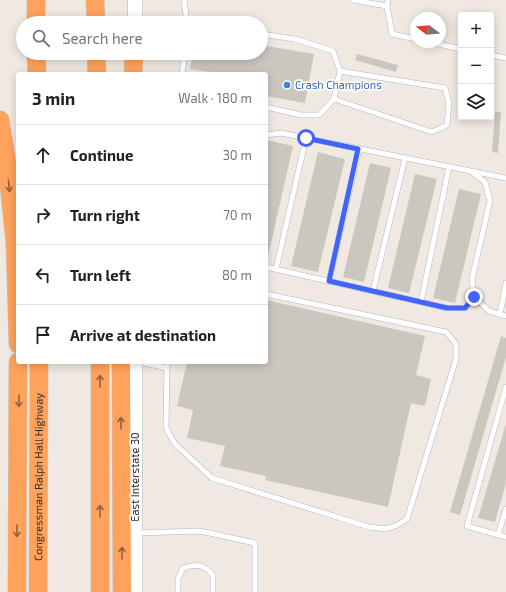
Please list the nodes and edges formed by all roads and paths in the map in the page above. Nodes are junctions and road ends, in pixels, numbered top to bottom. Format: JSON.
{"nodes":[{"id":1,"x":36,"y":0,"type":"edge"},
{"id":2,"x":96,"y":0,"type":"edge"},
{"id":3,"x":135,"y":0,"type":"edge"},
{"id":4,"x":184,"y":0,"type":"edge"},
{"id":5,"x":352,"y":0,"type":"edge"},
{"id":6,"x":388,"y":0,"type":"edge"},
{"id":7,"x":387,"y":6,"type":"junction"},
{"id":8,"x":36,"y":16,"type":"edge"},
{"id":9,"x":96,"y":16,"type":"edge"},
{"id":10,"x":135,"y":16,"type":"edge"},
{"id":11,"x":186,"y":16,"type":"edge"},
{"id":12,"x":268,"y":35,"type":"edge"},
{"id":13,"x":410,"y":38,"type":"edge"},
{"id":14,"x":446,"y":46,"type":"edge"},
{"id":15,"x":458,"y":48,"type":"edge"},
{"id":16,"x":494,"y":56,"type":"edge"},
{"id":17,"x":506,"y":58,"type":"edge"},
{"id":18,"x":36,"y":60,"type":"edge"},
{"id":19,"x":96,"y":60,"type":"edge"},
{"id":20,"x":134,"y":60,"type":"edge"},
{"id":21,"x":184,"y":60,"type":"edge"},
{"id":22,"x":37,"y":72,"type":"edge"},
{"id":23,"x":97,"y":72,"type":"edge"},
{"id":24,"x":134,"y":72,"type":"edge"},
{"id":25,"x":182,"y":72,"type":"edge"},
{"id":26,"x":340,"y":72,"type":"junction"},
{"id":27,"x":334,"y":100,"type":"junction"},
{"id":28,"x":268,"y":107,"type":"edge"},
{"id":29,"x":0,"y":120,"type":"edge"},
{"id":30,"x":268,"y":135,"type":"edge"},
{"id":31,"x":306,"y":138,"type":"junction"},
{"id":32,"x":358,"y":149,"type":"junction"},
{"id":33,"x":405,"y":158,"type":"junction"},
{"id":34,"x":449,"y":167,"type":"junction"},
{"id":35,"x":471,"y":171,"type":"junction"},
{"id":36,"x":506,"y":178,"type":"edge"},
{"id":37,"x":268,"y":267,"type":"edge"},
{"id":38,"x":276,"y":269,"type":"junction"},
{"id":39,"x":16,"y":277,"type":"edge"},
{"id":40,"x":329,"y":281,"type":"junction"},
{"id":41,"x":506,"y":283,"type":"edge"},
{"id":42,"x":374,"y":291,"type":"junction"},
{"id":43,"x":268,"y":294,"type":"edge"},
{"id":44,"x":474,"y":297,"type":"junction"},
{"id":45,"x":420,"y":302,"type":"junction"},
{"id":46,"x":500,"y":314,"type":"junction"},
{"id":47,"x":506,"y":316,"type":"edge"},
{"id":48,"x":18,"y":364,"type":"edge"},
{"id":49,"x":39,"y":364,"type":"edge"},
{"id":50,"x":100,"y":364,"type":"edge"},
{"id":51,"x":121,"y":364,"type":"edge"},
{"id":52,"x":135,"y":364,"type":"edge"},
{"id":53,"x":167,"y":365,"type":"edge"},
{"id":54,"x":506,"y":387,"type":"edge"},
{"id":55,"x":506,"y":509,"type":"edge"},
{"id":56,"x":135,"y":534,"type":"junction"},
{"id":57,"x":498,"y":535,"type":"junction"},
{"id":58,"x":506,"y":537,"type":"edge"},
{"id":59,"x":17,"y":592,"type":"edge"},
{"id":60,"x":38,"y":592,"type":"edge"},
{"id":61,"x":100,"y":592,"type":"edge"},
{"id":62,"x":122,"y":592,"type":"edge"},
{"id":63,"x":135,"y":592,"type":"edge"},
{"id":64,"x":178,"y":592,"type":"edge"},
{"id":65,"x":214,"y":592,"type":"edge"},
{"id":66,"x":255,"y":592,"type":"edge"}],
"edges":[{"from":1,"to":8,"type":"highway"},
{"from":2,"to":9,"type":"highway"},
{"from":3,"to":10,"type":"main road"},
{"from":4,"to":11,"type":"lane"},
{"from":5,"to":7,"type":"lane"},
{"from":6,"to":7,"type":"lane"},
{"from":7,"to":13,"type":"lane"},
{"from":12,"to":26,"type":"lane"},
{"from":14,"to":15,"type":"lane"},
{"from":16,"to":17,"type":"lane"},
{"from":18,"to":22,"type":"highway"},
{"from":19,"to":23,"type":"highway"},
{"from":20,"to":24,"type":"highway"},
{"from":21,"to":25,"type":"lane"},
{"from":26,"to":27,"type":"lane"},
{"from":26,"to":27,"type":"lane"},
{"from":27,"to":28,"type":"lane"},
{"from":29,"to":39,"type":"highway","one_way":true},
{"from":30,"to":31,"type":"lane"},
{"from":31,"to":32,"type":"lane"},
{"from":31,"to":38,"type":"lane"},
{"from":32,"to":33,"type":"lane"},
{"from":32,"to":40,"type":"lane"},
{"from":33,"to":34,"type":"lane"},
{"from":33,"to":42,"type":"lane"},
{"from":34,"to":35,"type":"lane"},
{"from":34,"to":45,"type":"lane"},
{"from":35,"to":36,"type":"lane"},
{"from":35,"to":44,"type":"lane"},
{"from":37,"to":38,"type":"lane"},
{"from":38,"to":40,"type":"lane"},
{"from":40,"to":42,"type":"lane"},
{"from":41,"to":46,"type":"lane"},
{"from":42,"to":45,"type":"lane"},
{"from":43,"to":53,"type":"lane"},
{"from":44,"to":45,"type":"lane"},
{"from":44,"to":46,"type":"lane"},
{"from":46,"to":47,"type":"lane"},
{"from":48,"to":59,"type":"highway","one_way":true},
{"from":49,"to":60,"type":"highway","name":"Congressman Ralph Hall Highway"},
{"from":61,"to":50,"type":"highway","one_way":true},
{"from":62,"to":51,"type":"highway","one_way":true},
{"from":52,"to":56,"type":"main road","name":"East Interstate 30"},
{"from":54,"to":57,"type":"lane"},
{"from":55,"to":57,"type":"lane"},
{"from":56,"to":63,"type":"main road","name":"East Interstate 30"},
{"from":56,"to":66,"type":"lane"},
{"from":57,"to":58,"type":"lane"},
{"from":64,"to":65,"type":"lane"}]}
